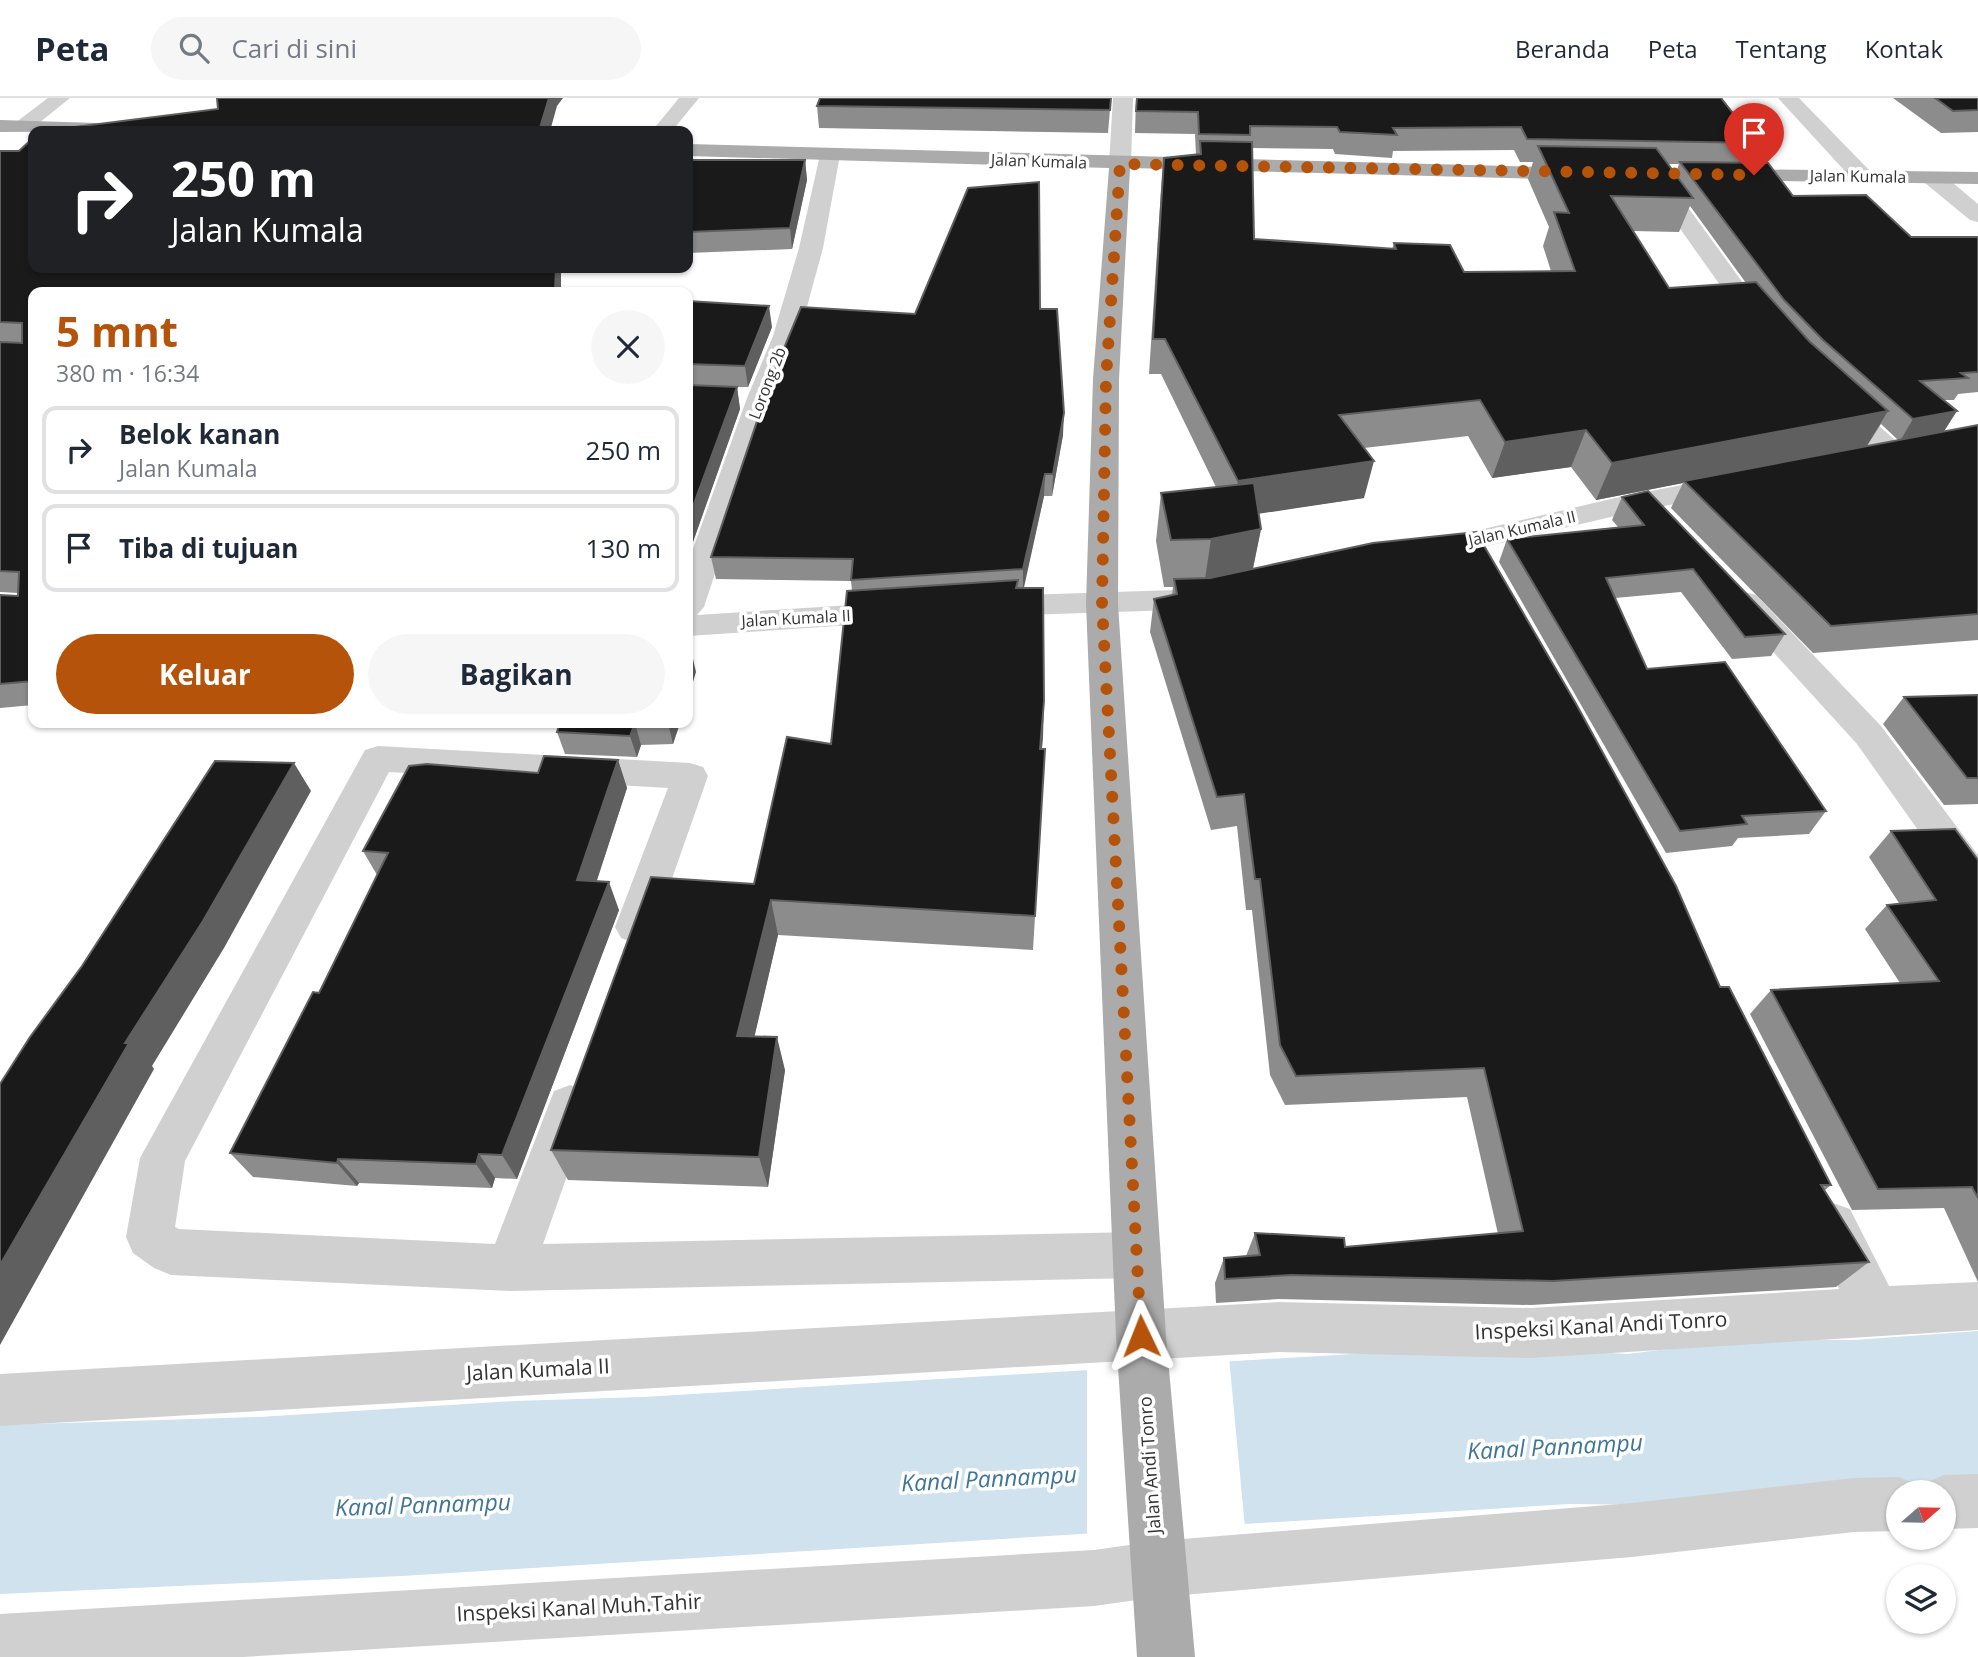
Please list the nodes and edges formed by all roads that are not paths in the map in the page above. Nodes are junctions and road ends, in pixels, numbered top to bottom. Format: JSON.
{"nodes":[{"id":1,"x":60,"y":98,"type":"edge"},
{"id":2,"x":689,"y":98,"type":"edge"},
{"id":3,"x":1124,"y":98,"type":"edge"},
{"id":4,"x":1788,"y":98,"type":"edge"},
{"id":5,"x":0,"y":126,"type":"edge"},
{"id":6,"x":666,"y":126,"type":"edge"},
{"id":7,"x":22,"y":127,"type":"junction"},
{"id":8,"x":28,"y":127,"type":"edge"},
{"id":9,"x":693,"y":150,"type":"edge"},
{"id":10,"x":830,"y":155,"type":"junction"},
{"id":11,"x":1120,"y":164,"type":"junction"},
{"id":12,"x":1598,"y":174,"type":"edge"},
{"id":13,"x":1656,"y":175,"type":"edge"},
{"id":14,"x":1699,"y":175,"type":"edge"},
{"id":15,"x":1862,"y":176,"type":"junction"},
{"id":16,"x":1933,"y":178,"type":"junction"},
{"id":17,"x":1978,"y":178,"type":"edge"},
{"id":18,"x":1978,"y":215,"type":"edge"},
{"id":19,"x":1773,"y":338,"type":"edge"},
{"id":20,"x":1821,"y":388,"type":"edge"},
{"id":21,"x":1854,"y":461,"type":"edge"},
{"id":22,"x":1750,"y":481,"type":"edge"},
{"id":23,"x":1645,"y":501,"type":"junction"},
{"id":24,"x":1675,"y":531,"type":"edge"},
{"id":25,"x":1468,"y":541,"type":"junction"},
{"id":26,"x":1396,"y":559,"type":"edge"},
{"id":27,"x":1489,"y":575,"type":"edge"},
{"id":28,"x":1723,"y":580,"type":"edge"},
{"id":29,"x":693,"y":590,"type":"edge"},
{"id":30,"x":1228,"y":594,"type":"edge"},
{"id":31,"x":1102,"y":604,"type":"junction"},
{"id":32,"x":693,"y":626,"type":"edge"},
{"id":33,"x":1978,"y":884,"type":"edge"},
{"id":34,"x":624,"y":957,"type":"edge"},
{"id":35,"x":581,"y":1074,"type":"edge"},
{"id":36,"x":1815,"y":1187,"type":"edge"},
{"id":37,"x":1138,"y":1255,"type":"junction"},
{"id":38,"x":510,"y":1268,"type":"junction"},
{"id":39,"x":1978,"y":1307,"type":"edge"},
{"id":40,"x":1876,"y":1312,"type":"junction"},
{"id":41,"x":1141,"y":1350,"type":"junction"},
{"id":42,"x":0,"y":1400,"type":"edge"},
{"id":43,"x":1978,"y":1500,"type":"edge"},
{"id":44,"x":1956,"y":1501,"type":"edge"},
{"id":45,"x":1886,"y":1504,"type":"edge"},
{"id":46,"x":1157,"y":1554,"type":"junction"},
{"id":47,"x":0,"y":1643,"type":"edge"},
{"id":48,"x":1166,"y":1657,"type":"edge"}],
"edges":[{"from":1,"to":7,"type":"street"},
{"from":2,"to":6,"type":"street"},
{"from":3,"to":11,"type":"street","name":"Jalan Andi Tonro"},
{"from":4,"to":15,"type":"street"},
{"from":5,"to":7,"type":"main road"},
{"from":7,"to":8,"type":"main road"},
{"from":9,"to":10,"type":"main road","name":"Jalan Kumala"},
{"from":10,"to":11,"type":"main road","name":"Jalan Kumala"},
{"from":10,"to":29,"type":"street","name":"Lorong 2b"},
{"from":11,"to":12,"type":"main road","name":"Jalan Kumala"},
{"from":11,"to":31,"type":"main road","name":"Jalan Andi Tonro"},
{"from":13,"to":19,"type":"street"},
{"from":14,"to":15,"type":"main road","name":"Jalan Kumala"},
{"from":15,"to":16,"type":"main road","name":"Jalan Kumala"},
{"from":16,"to":17,"type":"main road","name":"Jalan Kumala"},
{"from":16,"to":18,"type":"street"},
{"from":20,"to":21,"type":"street"},
{"from":22,"to":23,"type":"street","name":"Jalan Kumala II"},
{"from":23,"to":24,"type":"street"},
{"from":23,"to":25,"type":"street","name":"Jalan Kumala II"},
{"from":25,"to":26,"type":"street","name":"Jalan Kumala II"},
{"from":25,"to":27,"type":"street"},
{"from":28,"to":33,"type":"street"},
{"from":30,"to":31,"type":"street","name":"Jalan Kumala II"},
{"from":31,"to":32,"type":"street","name":"Jalan Kumala II"},
{"from":31,"to":37,"type":"main road","name":"Jalan Andi Tonro"},
{"from":34,"to":38,"type":"street"},
{"from":35,"to":38,"type":"street"},
{"from":36,"to":40,"type":"street"},
{"from":37,"to":38,"type":"street"},
{"from":37,"to":41,"type":"main road","name":"Jalan Andi Tonro"},
{"from":39,"to":40,"type":"street","name":"Inspeksi Kanal Andi Tonro"},
{"from":40,"to":41,"type":"street","name":"Inspeksi Kanal Andi Tonro"},
{"from":41,"to":42,"type":"street","name":"Jalan Kumala II"},
{"from":41,"to":46,"type":"main road","name":"Jalan Andi Tonro"},
{"from":43,"to":44,"type":"street"},
{"from":45,"to":46,"type":"street"},
{"from":46,"to":47,"type":"street","name":"Inspeksi Kanal Muh.Tahir"},
{"from":46,"to":48,"type":"main road","name":"Jalan Andi Tonro"}]}
